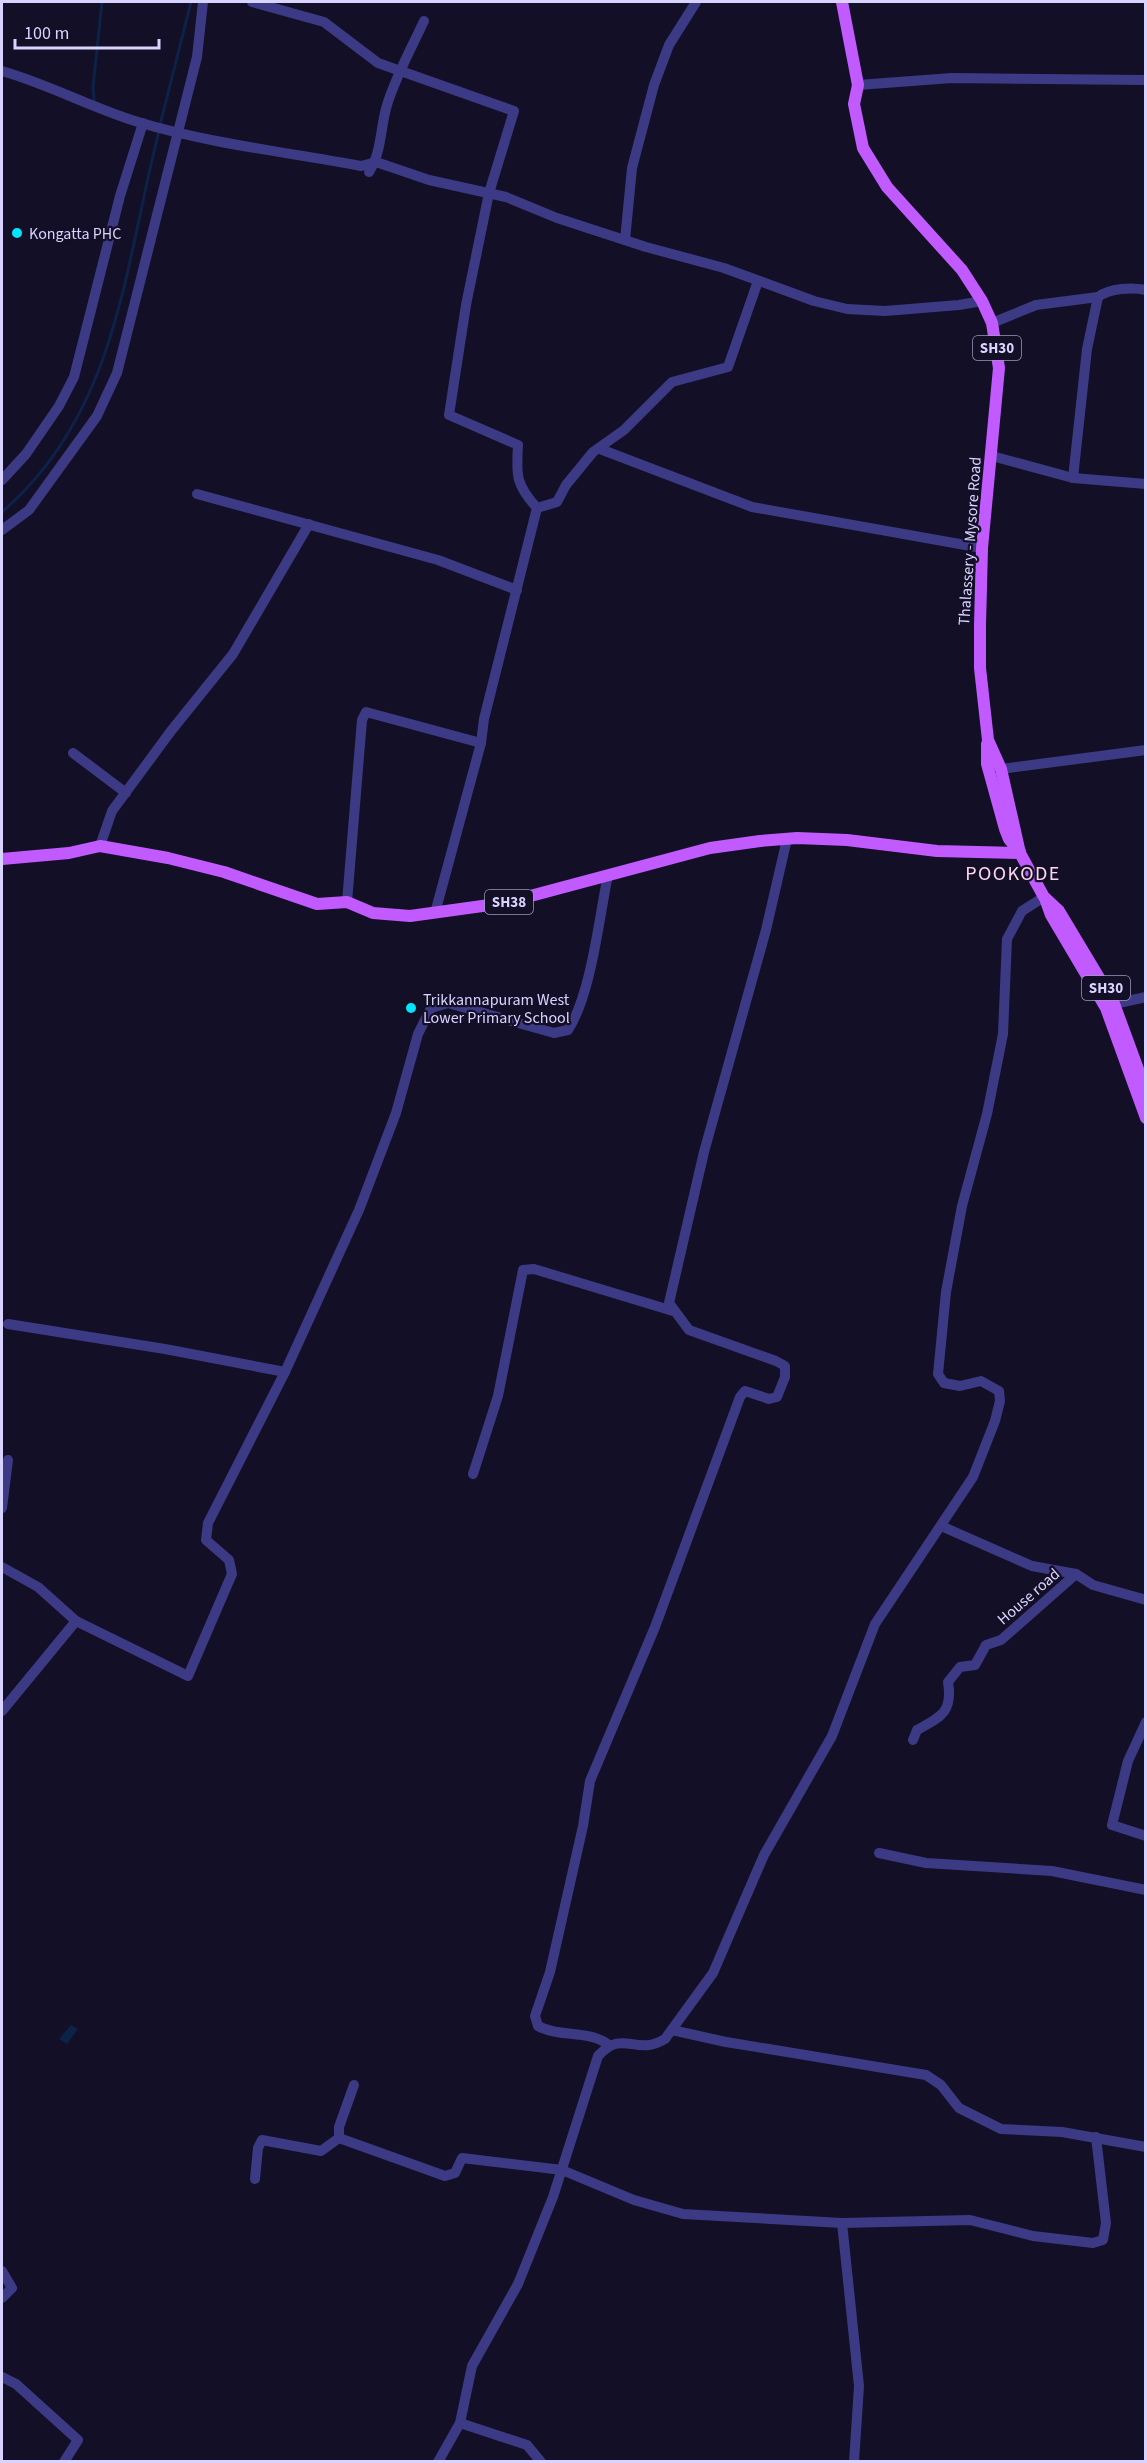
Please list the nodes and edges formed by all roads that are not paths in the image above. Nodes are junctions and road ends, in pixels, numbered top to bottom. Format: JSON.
{"nodes":[{"id":1,"x":203,"y":2,"type":"edge"},
{"id":2,"x":252,"y":2,"type":"edge"},
{"id":3,"x":696,"y":2,"type":"edge"},
{"id":4,"x":842,"y":2,"type":"edge"},
{"id":5,"x":424,"y":21,"type":"dead end"},
{"id":6,"x":2,"y":71,"type":"edge"},
{"id":7,"x":400,"y":72,"type":"junction"},
{"id":8,"x":1146,"y":80,"type":"edge"},
{"id":9,"x":858,"y":85,"type":"junction"},
{"id":10,"x":143,"y":123,"type":"junction"},
{"id":11,"x":172,"y":131,"type":"junction"},
{"id":12,"x":376,"y":162,"type":"junction"},
{"id":13,"x":369,"y":172,"type":"dead end"},
{"id":14,"x":489,"y":193,"type":"junction"},
{"id":15,"x":625,"y":240,"type":"junction"},
{"id":16,"x":758,"y":280,"type":"junction"},
{"id":17,"x":1146,"y":290,"type":"edge"},
{"id":18,"x":1098,"y":297,"type":"junction"},
{"id":19,"x":982,"y":301,"type":"junction"},
{"id":20,"x":992,"y":323,"type":"junction"},
{"id":21,"x":600,"y":449,"type":"junction"},
{"id":22,"x":992,"y":456,"type":"junction"},
{"id":23,"x":1072,"y":478,"type":"junction"},
{"id":24,"x":2,"y":480,"type":"edge"},
{"id":25,"x":1146,"y":484,"type":"edge"},
{"id":26,"x":197,"y":494,"type":"dead end"},
{"id":27,"x":537,"y":508,"type":"junction"},
{"id":28,"x":309,"y":524,"type":"junction"},
{"id":29,"x":2,"y":530,"type":"edge"},
{"id":30,"x":982,"y":548,"type":"junction"},
{"id":31,"x":517,"y":590,"type":"junction"},
{"id":32,"x":988,"y":740,"type":"junction"},
{"id":33,"x":482,"y":743,"type":"junction"},
{"id":34,"x":1146,"y":750,"type":"edge"},
{"id":35,"x":73,"y":753,"type":"dead end"},
{"id":36,"x":1001,"y":769,"type":"junction"},
{"id":37,"x":126,"y":793,"type":"junction"},
{"id":38,"x":787,"y":839,"type":"junction"},
{"id":39,"x":100,"y":846,"type":"junction"},
{"id":40,"x":1020,"y":852,"type":"junction"},
{"id":41,"x":2,"y":859,"type":"edge"},
{"id":42,"x":608,"y":875,"type":"junction"},
{"id":43,"x":1044,"y":897,"type":"junction"},
{"id":44,"x":347,"y":903,"type":"junction"},
{"id":45,"x":435,"y":913,"type":"junction"},
{"id":46,"x":1146,"y":997,"type":"edge"},
{"id":47,"x":1114,"y":1004,"type":"junction"},
{"id":48,"x":1142,"y":1065,"type":"edge"},
{"id":49,"x":1146,"y":1091,"type":"edge"},
{"id":50,"x":1146,"y":1118,"type":"edge"},
{"id":51,"x":673,"y":1311,"type":"junction"},
{"id":52,"x":9,"y":1324,"type":"dead end"},
{"id":53,"x":285,"y":1372,"type":"junction"},
{"id":54,"x":8,"y":1460,"type":"dead end"},
{"id":55,"x":473,"y":1474,"type":"dead end"},
{"id":56,"x":2,"y":1508,"type":"edge"},
{"id":57,"x":941,"y":1526,"type":"junction"},
{"id":58,"x":2,"y":1567,"type":"edge"},
{"id":59,"x":1076,"y":1574,"type":"junction"},
{"id":60,"x":1146,"y":1600,"type":"edge"},
{"id":61,"x":76,"y":1621,"type":"junction"},
{"id":62,"x":2,"y":1711,"type":"edge"},
{"id":63,"x":1146,"y":1722,"type":"edge"},
{"id":64,"x":914,"y":1740,"type":"dead end"},
{"id":65,"x":1146,"y":1836,"type":"edge"},
{"id":66,"x":879,"y":1853,"type":"dead end"},
{"id":67,"x":1146,"y":1890,"type":"edge"},
{"id":68,"x":672,"y":2030,"type":"junction"},
{"id":69,"x":609,"y":2045,"type":"junction"},
{"id":70,"x":354,"y":2085,"type":"dead end"},
{"id":71,"x":1096,"y":2137,"type":"junction"},
{"id":72,"x":339,"y":2138,"type":"junction"},
{"id":73,"x":1146,"y":2147,"type":"edge"},
{"id":74,"x":562,"y":2170,"type":"junction"},
{"id":75,"x":255,"y":2179,"type":"dead end"},
{"id":76,"x":842,"y":2223,"type":"junction"},
{"id":77,"x":2,"y":2271,"type":"edge"},
{"id":78,"x":2,"y":2298,"type":"edge"},
{"id":79,"x":2,"y":2377,"type":"edge"},
{"id":80,"x":460,"y":2423,"type":"junction"},
{"id":81,"x":64,"y":2462,"type":"edge"},
{"id":82,"x":438,"y":2462,"type":"edge"},
{"id":83,"x":541,"y":2462,"type":"edge"},
{"id":84,"x":854,"y":2462,"type":"edge"}],
"edges":[{"from":1,"to":11,"type":"street"},
{"from":2,"to":7,"type":"street"},
{"from":3,"to":15,"type":"street"},
{"from":4,"to":9,"type":"main road","name":"Thalassery - Mysore Road","number":"SH30"},
{"from":5,"to":7,"type":"street"},
{"from":6,"to":10,"type":"street"},
{"from":7,"to":12,"type":"street"},
{"from":7,"to":14,"type":"street"},
{"from":8,"to":9,"type":"street"},
{"from":9,"to":19,"type":"main road","name":"Thalassery - Mysore Road","number":"SH30"},
{"from":10,"to":11,"type":"street"},
{"from":10,"to":24,"type":"street"},
{"from":11,"to":12,"type":"street"},
{"from":11,"to":29,"type":"street"},
{"from":12,"to":13,"type":"street"},
{"from":12,"to":14,"type":"street"},
{"from":14,"to":15,"type":"street"},
{"from":14,"to":27,"type":"street"},
{"from":15,"to":16,"type":"street"},
{"from":16,"to":19,"type":"street"},
{"from":16,"to":21,"type":"street"},
{"from":17,"to":18,"type":"street"},
{"from":18,"to":20,"type":"street"},
{"from":18,"to":23,"type":"street"},
{"from":19,"to":20,"type":"main road","name":"Thalassery - Mysore Road","number":"SH30"},
{"from":20,"to":22,"type":"main road","name":"Thalassery - Mysore Road","number":"SH30"},
{"from":21,"to":27,"type":"street"},
{"from":21,"to":30,"type":"street"},
{"from":22,"to":23,"type":"street"},
{"from":22,"to":30,"type":"main road","name":"Thalassery - Mysore Road","number":"SH30"},
{"from":23,"to":25,"type":"street"},
{"from":26,"to":28,"type":"street"},
{"from":27,"to":31,"type":"street"},
{"from":28,"to":31,"type":"street"},
{"from":28,"to":37,"type":"street"},
{"from":30,"to":32,"type":"main road","name":"Thalassery - Mysore Road","number":"SH30"},
{"from":31,"to":33,"type":"street"},
{"from":32,"to":36,"type":"main road","name":"Thalassery - Mysore Road","number":"SH30"},
{"from":32,"to":40,"type":"main road"},
{"from":33,"to":44,"type":"street"},
{"from":33,"to":45,"type":"street"},
{"from":34,"to":36,"type":"street"},
{"from":35,"to":37,"type":"street"},
{"from":36,"to":40,"type":"main road","name":"Thalassery - Mysore Road","number":"SH30"},
{"from":37,"to":39,"type":"street"},
{"from":38,"to":40,"type":"main road","number":"SH38"},
{"from":38,"to":42,"type":"main road","number":"SH38"},
{"from":38,"to":51,"type":"street"},
{"from":39,"to":41,"type":"main road","number":"SH38"},
{"from":39,"to":44,"type":"main road","number":"SH38"},
{"from":40,"to":43,"type":"main road","name":"Thalassery - Mysore Road","number":"SH30"},
{"from":42,"to":45,"type":"main road","number":"SH38"},
{"from":42,"to":53,"type":"street"},
{"from":43,"to":47,"type":"main road","name":"Thalassery - Mysore Road","number":"SH30"},
{"from":43,"to":50,"type":"main road"},
{"from":43,"to":57,"type":"street"},
{"from":44,"to":45,"type":"main road","number":"SH38"},
{"from":46,"to":47,"type":"street"},
{"from":47,"to":48,"type":"main road","name":"Thalassery - Mysore Road","number":"SH30"},
{"from":48,"to":49,"type":"main road","name":"Thalassery - Mysore Road","number":"SH30"},
{"from":51,"to":55,"type":"street"},
{"from":51,"to":69,"type":"street"},
{"from":52,"to":53,"type":"street"},
{"from":53,"to":61,"type":"street"},
{"from":54,"to":56,"type":"street"},
{"from":57,"to":59,"type":"street"},
{"from":57,"to":68,"type":"street"},
{"from":58,"to":61,"type":"street"},
{"from":59,"to":60,"type":"street","name":"House road"},
{"from":59,"to":64,"type":"street","name":"House road"},
{"from":61,"to":62,"type":"street"},
{"from":63,"to":65,"type":"street"},
{"from":66,"to":67,"type":"street"},
{"from":68,"to":69,"type":"street"},
{"from":68,"to":71,"type":"street"},
{"from":69,"to":74,"type":"street"},
{"from":70,"to":72,"type":"street"},
{"from":71,"to":73,"type":"street"},
{"from":71,"to":76,"type":"street"},
{"from":72,"to":74,"type":"street"},
{"from":72,"to":75,"type":"street"},
{"from":74,"to":76,"type":"street"},
{"from":74,"to":80,"type":"street"},
{"from":76,"to":84,"type":"street"},
{"from":77,"to":78,"type":"street"},
{"from":79,"to":81,"type":"street"},
{"from":80,"to":82,"type":"street"},
{"from":80,"to":83,"type":"street"}]}
